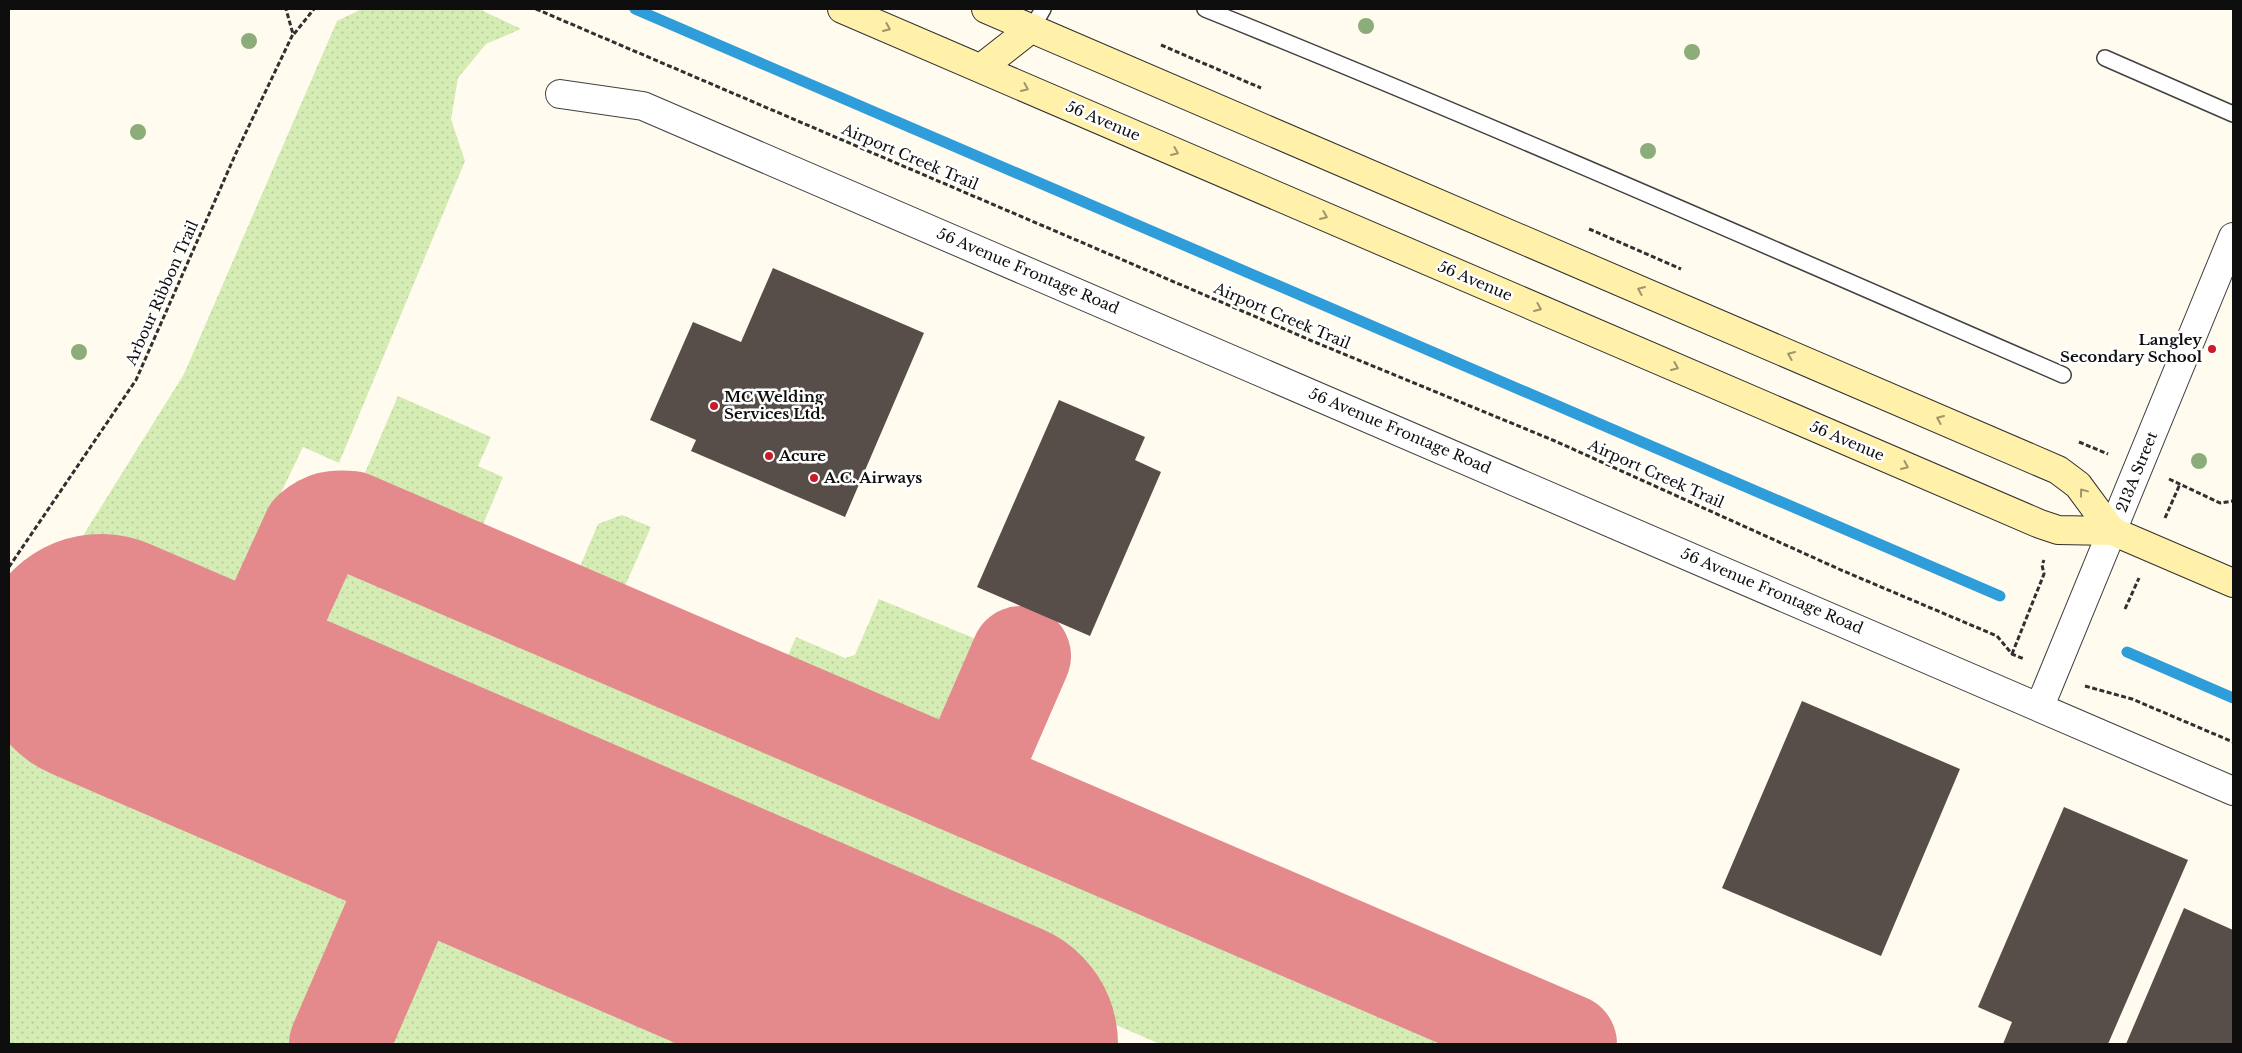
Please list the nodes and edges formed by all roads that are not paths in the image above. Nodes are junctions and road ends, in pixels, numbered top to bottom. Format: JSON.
{"nodes":[{"id":1,"x":842,"y":9,"type":"edge"},
{"id":2,"x":986,"y":9,"type":"edge"},
{"id":3,"x":1205,"y":9,"type":"edge"},
{"id":4,"x":1037,"y":19,"type":"edge"},
{"id":5,"x":2105,"y":58,"type":"dead end"},
{"id":6,"x":981,"y":68,"type":"junction"},
{"id":7,"x":560,"y":94,"type":"dead end"},
{"id":8,"x":2233,"y":114,"type":"edge"},
{"id":9,"x":2233,"y":237,"type":"edge"},
{"id":10,"x":2063,"y":375,"type":"dead end"},
{"id":11,"x":2112,"y":531,"type":"junction"},
{"id":12,"x":2233,"y":583,"type":"edge"},
{"id":13,"x":2040,"y":706,"type":"junction"},
{"id":14,"x":2233,"y":791,"type":"edge"}],
"edges":[{"from":1,"to":6,"type":"main road","name":"56 Avenue","one_way":true},
{"from":2,"to":4,"type":"main road"},
{"from":3,"to":10,"type":"lane"},
{"from":4,"to":6,"type":"main road"},
{"from":11,"to":4,"type":"main road","one_way":true},
{"from":5,"to":8,"type":"lane"},
{"from":6,"to":11,"type":"main road","name":"56 Avenue","one_way":true},
{"from":7,"to":13,"type":"street","name":"56 Avenue Frontage Road"},
{"from":9,"to":11,"type":"street","name":"213A Street"},
{"from":11,"to":12,"type":"main road","name":"56 Avenue"},
{"from":11,"to":13,"type":"street","name":"213A Street"},
{"from":13,"to":14,"type":"street","name":"56 Avenue Frontage Road"}]}
